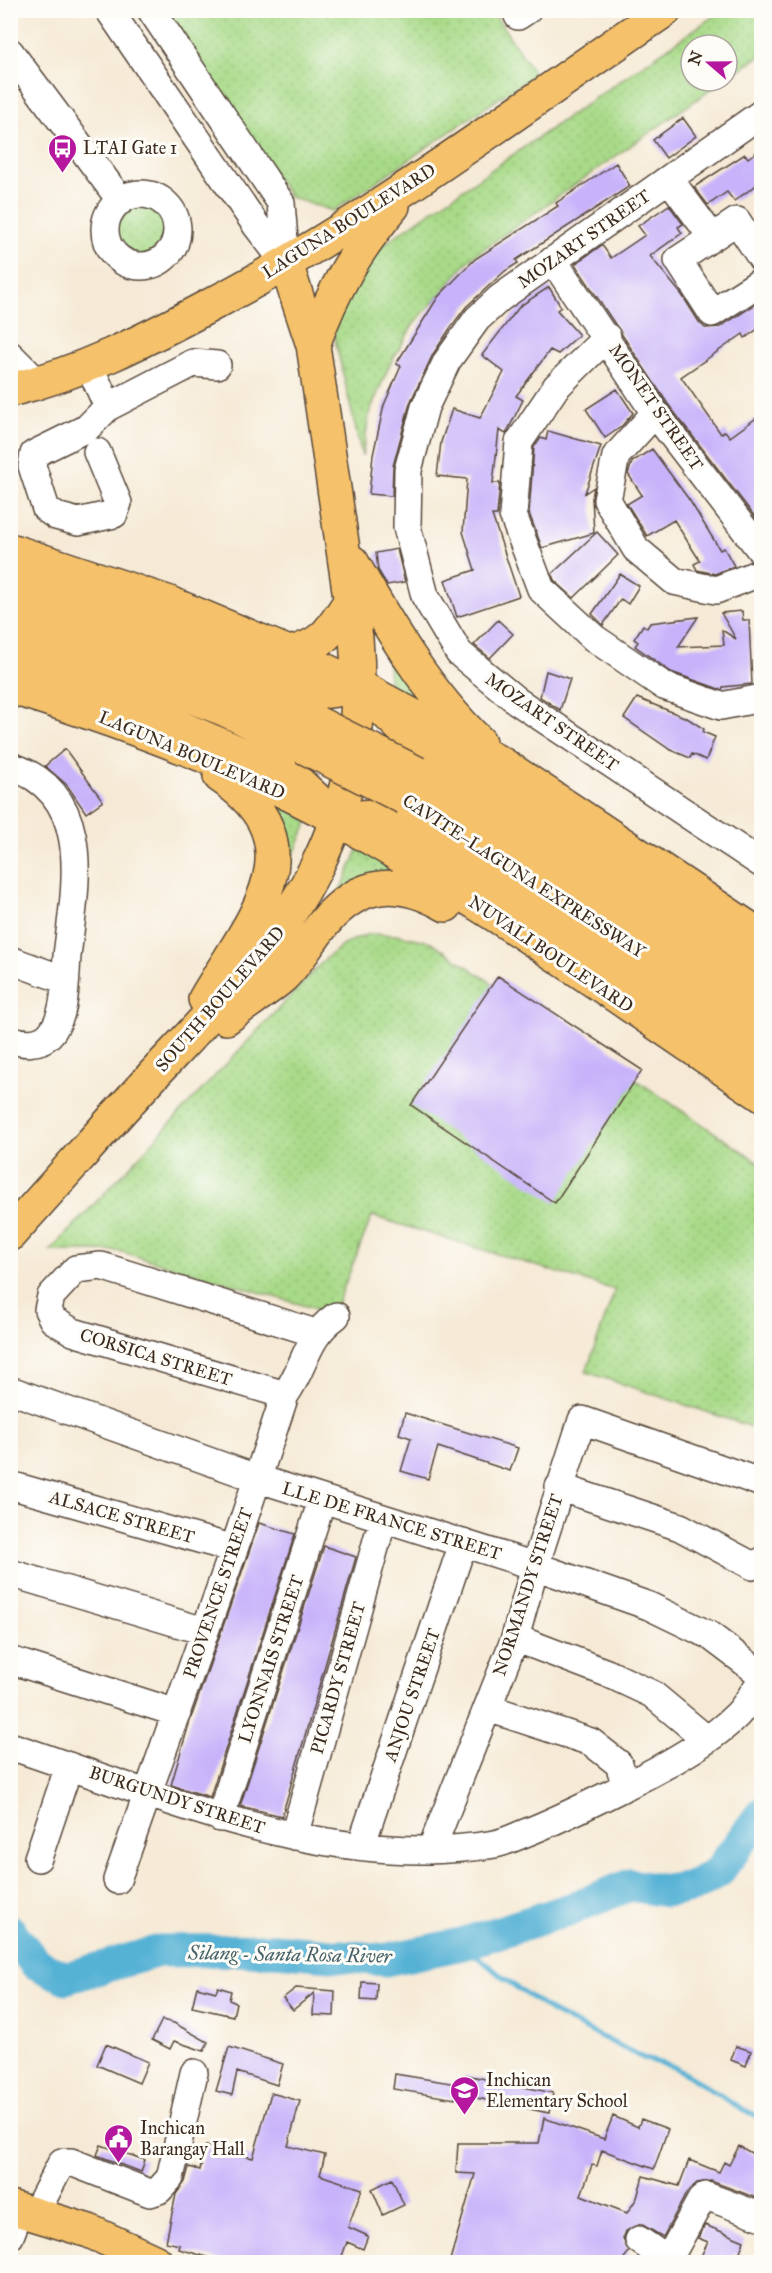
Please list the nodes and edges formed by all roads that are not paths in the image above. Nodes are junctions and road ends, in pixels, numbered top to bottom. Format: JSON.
{"nodes":[{"id":1,"x":109,"y":10,"type":"edge"},
{"id":2,"x":151,"y":10,"type":"edge"},
{"id":3,"x":665,"y":10,"type":"edge"},
{"id":4,"x":10,"y":52,"type":"edge"},
{"id":5,"x":762,"y":113,"type":"edge"},
{"id":6,"x":670,"y":180,"type":"junction"},
{"id":7,"x":414,"y":182,"type":"junction"},
{"id":8,"x":121,"y":201,"type":"dead end"},
{"id":9,"x":712,"y":237,"type":"junction"},
{"id":10,"x":762,"y":259,"type":"edge"},
{"id":11,"x":553,"y":260,"type":"junction"},
{"id":12,"x":286,"y":264,"type":"junction"},
{"id":13,"x":762,"y":280,"type":"edge"},
{"id":14,"x":607,"y":337,"type":"junction"},
{"id":15,"x":313,"y":345,"type":"junction"},
{"id":16,"x":10,"y":355,"type":"edge"},
{"id":17,"x":89,"y":365,"type":"junction"},
{"id":18,"x":217,"y":365,"type":"dead end"},
{"id":19,"x":24,"y":387,"type":"edge"},
{"id":20,"x":108,"y":407,"type":"junction"},
{"id":21,"x":655,"y":413,"type":"junction"},
{"id":22,"x":97,"y":452,"type":"dead end"},
{"id":23,"x":345,"y":549,"type":"junction"},
{"id":24,"x":10,"y":550,"type":"edge"},
{"id":25,"x":762,"y":552,"type":"edge"},
{"id":26,"x":762,"y":572,"type":"edge"},
{"id":27,"x":10,"y":576,"type":"edge"},
{"id":28,"x":351,"y":600,"type":"junction"},
{"id":29,"x":10,"y":602,"type":"edge"},
{"id":30,"x":10,"y":631,"type":"edge"},
{"id":31,"x":289,"y":653,"type":"junction"},
{"id":32,"x":10,"y":664,"type":"edge"},
{"id":33,"x":10,"y":687,"type":"edge"},
{"id":34,"x":360,"y":687,"type":"junction"},
{"id":35,"x":762,"y":698,"type":"edge"},
{"id":36,"x":311,"y":735,"type":"junction"},
{"id":37,"x":170,"y":742,"type":"junction"},
{"id":38,"x":502,"y":764,"type":"junction"},
{"id":39,"x":10,"y":766,"type":"edge"},
{"id":40,"x":411,"y":786,"type":"junction"},
{"id":41,"x":337,"y":819,"type":"junction"},
{"id":42,"x":762,"y":864,"type":"edge"},
{"id":43,"x":762,"y":937,"type":"edge"},
{"id":44,"x":10,"y":960,"type":"edge"},
{"id":45,"x":762,"y":968,"type":"edge"},
{"id":46,"x":589,"y":979,"type":"junction"},
{"id":47,"x":65,"y":980,"type":"junction"},
{"id":48,"x":762,"y":998,"type":"edge"},
{"id":49,"x":762,"y":1031,"type":"edge"},
{"id":50,"x":10,"y":1039,"type":"edge"},
{"id":51,"x":173,"y":1055,"type":"junction"},
{"id":52,"x":762,"y":1065,"type":"edge"},
{"id":53,"x":762,"y":1095,"type":"edge"},
{"id":54,"x":10,"y":1234,"type":"edge"},
{"id":55,"x":336,"y":1316,"type":"dead end"},
{"id":56,"x":315,"y":1334,"type":"junction"},
{"id":57,"x":10,"y":1390,"type":"edge"},
{"id":58,"x":285,"y":1395,"type":"junction"},
{"id":59,"x":256,"y":1478,"type":"junction"},
{"id":60,"x":762,"y":1483,"type":"edge"},
{"id":61,"x":10,"y":1485,"type":"edge"},
{"id":62,"x":559,"y":1486,"type":"junction"},
{"id":63,"x":322,"y":1500,"type":"junction"},
{"id":64,"x":382,"y":1519,"type":"junction"},
{"id":65,"x":463,"y":1543,"type":"junction"},
{"id":66,"x":234,"y":1549,"type":"junction"},
{"id":67,"x":762,"y":1561,"type":"edge"},
{"id":68,"x":535,"y":1566,"type":"junction"},
{"id":69,"x":10,"y":1573,"type":"edge"},
{"id":70,"x":204,"y":1631,"type":"junction"},
{"id":71,"x":515,"y":1638,"type":"junction"},
{"id":72,"x":10,"y":1660,"type":"edge"},
{"id":73,"x":762,"y":1675,"type":"edge"},
{"id":74,"x":762,"y":1680,"type":"edge"},
{"id":75,"x":488,"y":1708,"type":"junction"},
{"id":76,"x":177,"y":1713,"type":"junction"},
{"id":77,"x":705,"y":1738,"type":"junction"},
{"id":78,"x":10,"y":1746,"type":"edge"},
{"id":79,"x":69,"y":1766,"type":"junction"},
{"id":80,"x":626,"y":1786,"type":"junction"},
{"id":81,"x":148,"y":1791,"type":"junction"},
{"id":82,"x":220,"y":1818,"type":"junction"},
{"id":83,"x":294,"y":1836,"type":"junction"},
{"id":84,"x":361,"y":1846,"type":"junction"},
{"id":85,"x":431,"y":1850,"type":"junction"},
{"id":86,"x":38,"y":1858,"type":"dead end"},
{"id":87,"x":117,"y":1880,"type":"dead end"},
{"id":88,"x":194,"y":2073,"type":"dead end"},
{"id":89,"x":760,"y":2216,"type":"dead end"},
{"id":90,"x":19,"y":2217,"type":"edge"},
{"id":91,"x":639,"y":2240,"type":"dead end"},
{"id":92,"x":668,"y":2261,"type":"edge"},
{"id":93,"x":156,"y":2262,"type":"edge"}],
"edges":[{"from":1,"to":12,"type":"street"},
{"from":2,"to":12,"type":"street"},
{"from":3,"to":7,"type":"main road","name":"LAGUNA BOULEVARD"},
{"from":4,"to":8,"type":"street"},
{"from":5,"to":6,"type":"street","name":"MOZART STREET"},
{"from":6,"to":9,"type":"street"},
{"from":6,"to":11,"type":"street","name":"MOZART STREET"},
{"from":7,"to":12,"type":"main road","name":"LAGUNA BOULEVARD"},
{"from":7,"to":15,"type":"main road"},
{"from":9,"to":10,"type":"street"},
{"from":9,"to":13,"type":"street"},
{"from":11,"to":14,"type":"street","name":"MONET STREET"},
{"from":11,"to":42,"type":"street","name":"MOZART STREET"},
{"from":12,"to":15,"type":"main road","name":"SOUTH BOULEVARD"},
{"from":12,"to":17,"type":"main road","name":"LAGUNA BOULEVARD"},
{"from":14,"to":21,"type":"street","name":"MONET STREET"},
{"from":14,"to":35,"type":"street"},
{"from":15,"to":23,"type":"main road","name":"SOUTH BOULEVARD"},
{"from":16,"to":19,"type":"street"},
{"from":17,"to":19,"type":"main road","name":"LAGUNA BOULEVARD"},
{"from":17,"to":20,"type":"street"},
{"from":18,"to":20,"type":"street"},
{"from":20,"to":22,"type":"street"},
{"from":21,"to":25,"type":"street","name":"MONET STREET"},
{"from":21,"to":26,"type":"street"},
{"from":23,"to":28,"type":"main road","name":"SOUTH BOULEVARD"},
{"from":23,"to":38,"type":"main road"},
{"from":24,"to":31,"type":"main road"},
{"from":27,"to":34,"type":"main road"},
{"from":28,"to":31,"type":"main road"},
{"from":28,"to":34,"type":"main road","name":"SOUTH BOULEVARD"},
{"from":29,"to":36,"type":"main road","name":"CAVITE–LAGUNA EXPRESSWAY"},
{"from":30,"to":36,"type":"main road","name":"CAVITE–LAGUNA EXPRESSWAY"},
{"from":31,"to":34,"type":"main road"},
{"from":32,"to":41,"type":"main road"},
{"from":33,"to":37,"type":"main road","name":"LAGUNA BOULEVARD"},
{"from":34,"to":38,"type":"main road"},
{"from":34,"to":41,"type":"main road","name":"SOUTH BOULEVARD"},
{"from":34,"to":45,"type":"main road"},
{"from":36,"to":40,"type":"main road","name":"CAVITE–LAGUNA EXPRESSWAY","bridge":true},
{"from":37,"to":41,"type":"main road","name":"LAGUNA BOULEVARD"},
{"from":37,"to":51,"type":"main road"},
{"from":38,"to":43,"type":"main road"},
{"from":39,"to":47,"type":"street"},
{"from":40,"to":48,"type":"main road","name":"CAVITE–LAGUNA EXPRESSWAY"},
{"from":40,"to":49,"type":"main road","name":"CAVITE–LAGUNA EXPRESSWAY"},
{"from":41,"to":46,"type":"main road","name":"NUVALI BOULEVARD"},
{"from":41,"to":51,"type":"main road","name":"SOUTH BOULEVARD"},
{"from":41,"to":52,"type":"main road"},
{"from":44,"to":47,"type":"street"},
{"from":46,"to":51,"type":"main road"},
{"from":46,"to":53,"type":"main road","name":"NUVALI BOULEVARD"},
{"from":47,"to":50,"type":"street"},
{"from":51,"to":54,"type":"main road","name":"SOUTH BOULEVARD"},
{"from":55,"to":56,"type":"street","name":"PROVENCE STREET"},
{"from":56,"to":58,"type":"street","name":"PROVENCE STREET"},
{"from":56,"to":58,"type":"street","name":"CORSICA STREET"},
{"from":57,"to":59,"type":"street","name":"LLE DE FRANCE STREET"},
{"from":58,"to":59,"type":"street","name":"PROVENCE STREET"},
{"from":59,"to":63,"type":"street","name":"LLE DE FRANCE STREET"},
{"from":59,"to":66,"type":"street","name":"PROVENCE STREET"},
{"from":60,"to":62,"type":"street","name":"NORMANDY STREET"},
{"from":61,"to":66,"type":"street","name":"ALSACE STREET"},
{"from":62,"to":67,"type":"street"},
{"from":62,"to":68,"type":"street","name":"NORMANDY STREET"},
{"from":63,"to":64,"type":"street","name":"LLE DE FRANCE STREET"},
{"from":63,"to":82,"type":"street","name":"LYONNAIS STREET"},
{"from":64,"to":65,"type":"street","name":"LLE DE FRANCE STREET"},
{"from":64,"to":83,"type":"street","name":"PICARDY STREET"},
{"from":65,"to":68,"type":"street","name":"LLE DE FRANCE STREET"},
{"from":65,"to":84,"type":"street","name":"ANJOU STREET"},
{"from":66,"to":70,"type":"street","name":"PROVENCE STREET"},
{"from":68,"to":71,"type":"street","name":"NORMANDY STREET"},
{"from":68,"to":73,"type":"street","name":"LLE DE FRANCE STREET"},
{"from":69,"to":70,"type":"street"},
{"from":70,"to":76,"type":"street","name":"PROVENCE STREET"},
{"from":71,"to":75,"type":"street","name":"NORMANDY STREET"},
{"from":71,"to":77,"type":"street"},
{"from":72,"to":76,"type":"street"},
{"from":74,"to":77,"type":"street","name":"BURGUNDY STREET"},
{"from":75,"to":80,"type":"street"},
{"from":75,"to":85,"type":"street","name":"NORMANDY STREET"},
{"from":76,"to":81,"type":"street","name":"PROVENCE STREET"},
{"from":77,"to":80,"type":"street","name":"BURGUNDY STREET"},
{"from":78,"to":79,"type":"street","name":"BURGUNDY STREET"},
{"from":79,"to":81,"type":"street","name":"BURGUNDY STREET"},
{"from":79,"to":86,"type":"street"},
{"from":80,"to":85,"type":"street","name":"BURGUNDY STREET"},
{"from":81,"to":82,"type":"street","name":"BURGUNDY STREET"},
{"from":81,"to":87,"type":"street","name":"PROVENCE STREET"},
{"from":82,"to":83,"type":"street","name":"BURGUNDY STREET"},
{"from":83,"to":84,"type":"street","name":"BURGUNDY STREET"},
{"from":84,"to":85,"type":"street","name":"BURGUNDY STREET"},
{"from":88,"to":90,"type":"street"},
{"from":89,"to":92,"type":"street"},
{"from":90,"to":93,"type":"main road"},
{"from":91,"to":92,"type":"street"}]}
